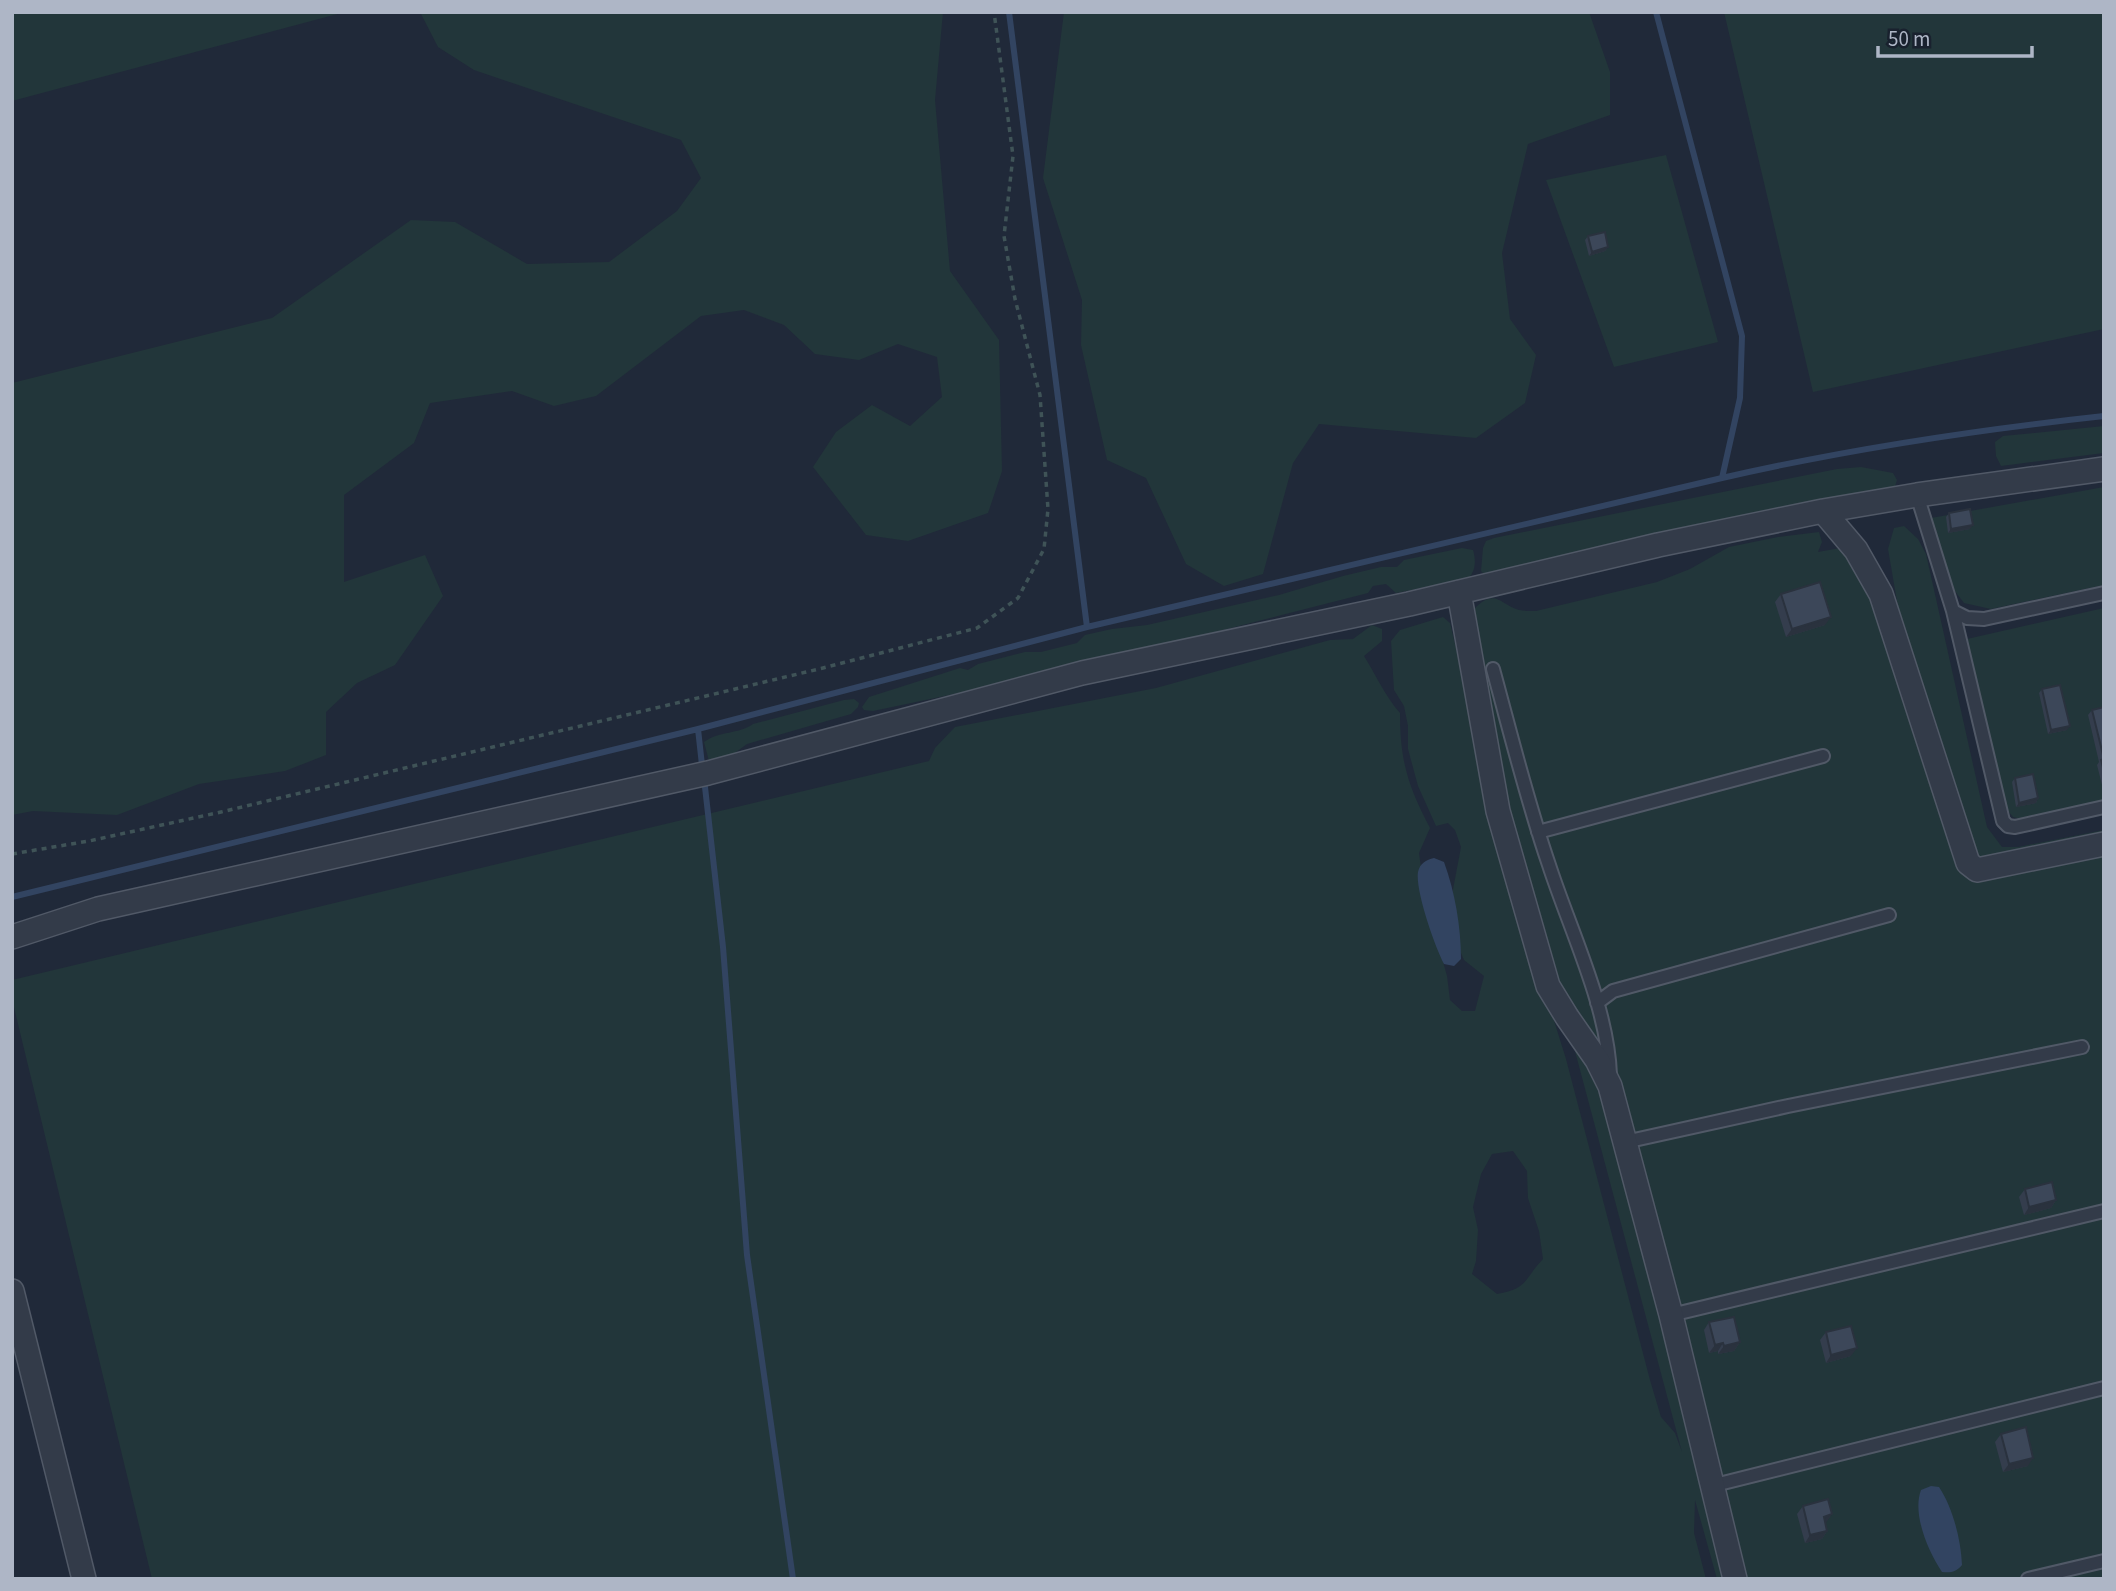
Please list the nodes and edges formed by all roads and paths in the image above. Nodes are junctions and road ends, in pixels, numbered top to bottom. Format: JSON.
{"nodes":[{"id":1,"x":994,"y":12,"type":"edge"},
{"id":2,"x":2104,"y":469,"type":"edge"},
{"id":3,"x":1917,"y":495,"type":"junction"},
{"id":4,"x":1823,"y":511,"type":"junction"},
{"id":5,"x":1459,"y":592,"type":"junction"},
{"id":6,"x":2104,"y":593,"type":"edge"},
{"id":7,"x":1953,"y":611,"type":"junction"},
{"id":8,"x":1493,"y":669,"type":"dead end"},
{"id":9,"x":1822,"y":756,"type":"dead end"},
{"id":10,"x":2104,"y":807,"type":"edge"},
{"id":11,"x":1538,"y":832,"type":"junction"},
{"id":12,"x":2104,"y":844,"type":"edge"},
{"id":13,"x":12,"y":853,"type":"edge"},
{"id":14,"x":1889,"y":915,"type":"dead end"},
{"id":15,"x":12,"y":937,"type":"edge"},
{"id":16,"x":1597,"y":1003,"type":"junction"},
{"id":17,"x":2082,"y":1047,"type":"dead end"},
{"id":18,"x":1610,"y":1086,"type":"junction"},
{"id":19,"x":1625,"y":1142,"type":"junction"},
{"id":20,"x":2104,"y":1211,"type":"edge"},
{"id":21,"x":12,"y":1292,"type":"edge"},
{"id":22,"x":1671,"y":1315,"type":"junction"},
{"id":23,"x":2104,"y":1388,"type":"edge"},
{"id":24,"x":1711,"y":1486,"type":"junction"},
{"id":25,"x":2104,"y":1561,"type":"edge"},
{"id":26,"x":84,"y":1579,"type":"edge"},
{"id":27,"x":1735,"y":1579,"type":"edge"},
{"id":28,"x":2028,"y":1579,"type":"edge"}],
"edges":[{"from":1,"to":13,"type":"path"},
{"from":2,"to":3,"type":"street"},
{"from":3,"to":4,"type":"street"},
{"from":3,"to":7,"type":"lane"},
{"from":4,"to":5,"type":"street"},
{"from":4,"to":12,"type":"street"},
{"from":5,"to":15,"type":"street"},
{"from":5,"to":18,"type":"street"},
{"from":6,"to":7,"type":"lane"},
{"from":7,"to":10,"type":"lane"},
{"from":8,"to":11,"type":"lane"},
{"from":9,"to":11,"type":"lane"},
{"from":11,"to":16,"type":"lane"},
{"from":14,"to":16,"type":"lane"},
{"from":16,"to":18,"type":"lane"},
{"from":17,"to":19,"type":"lane"},
{"from":18,"to":19,"type":"street"},
{"from":19,"to":22,"type":"street"},
{"from":20,"to":22,"type":"lane"},
{"from":21,"to":26,"type":"street"},
{"from":22,"to":24,"type":"street"},
{"from":23,"to":24,"type":"lane"},
{"from":24,"to":27,"type":"street"},
{"from":25,"to":28,"type":"lane"}]}
